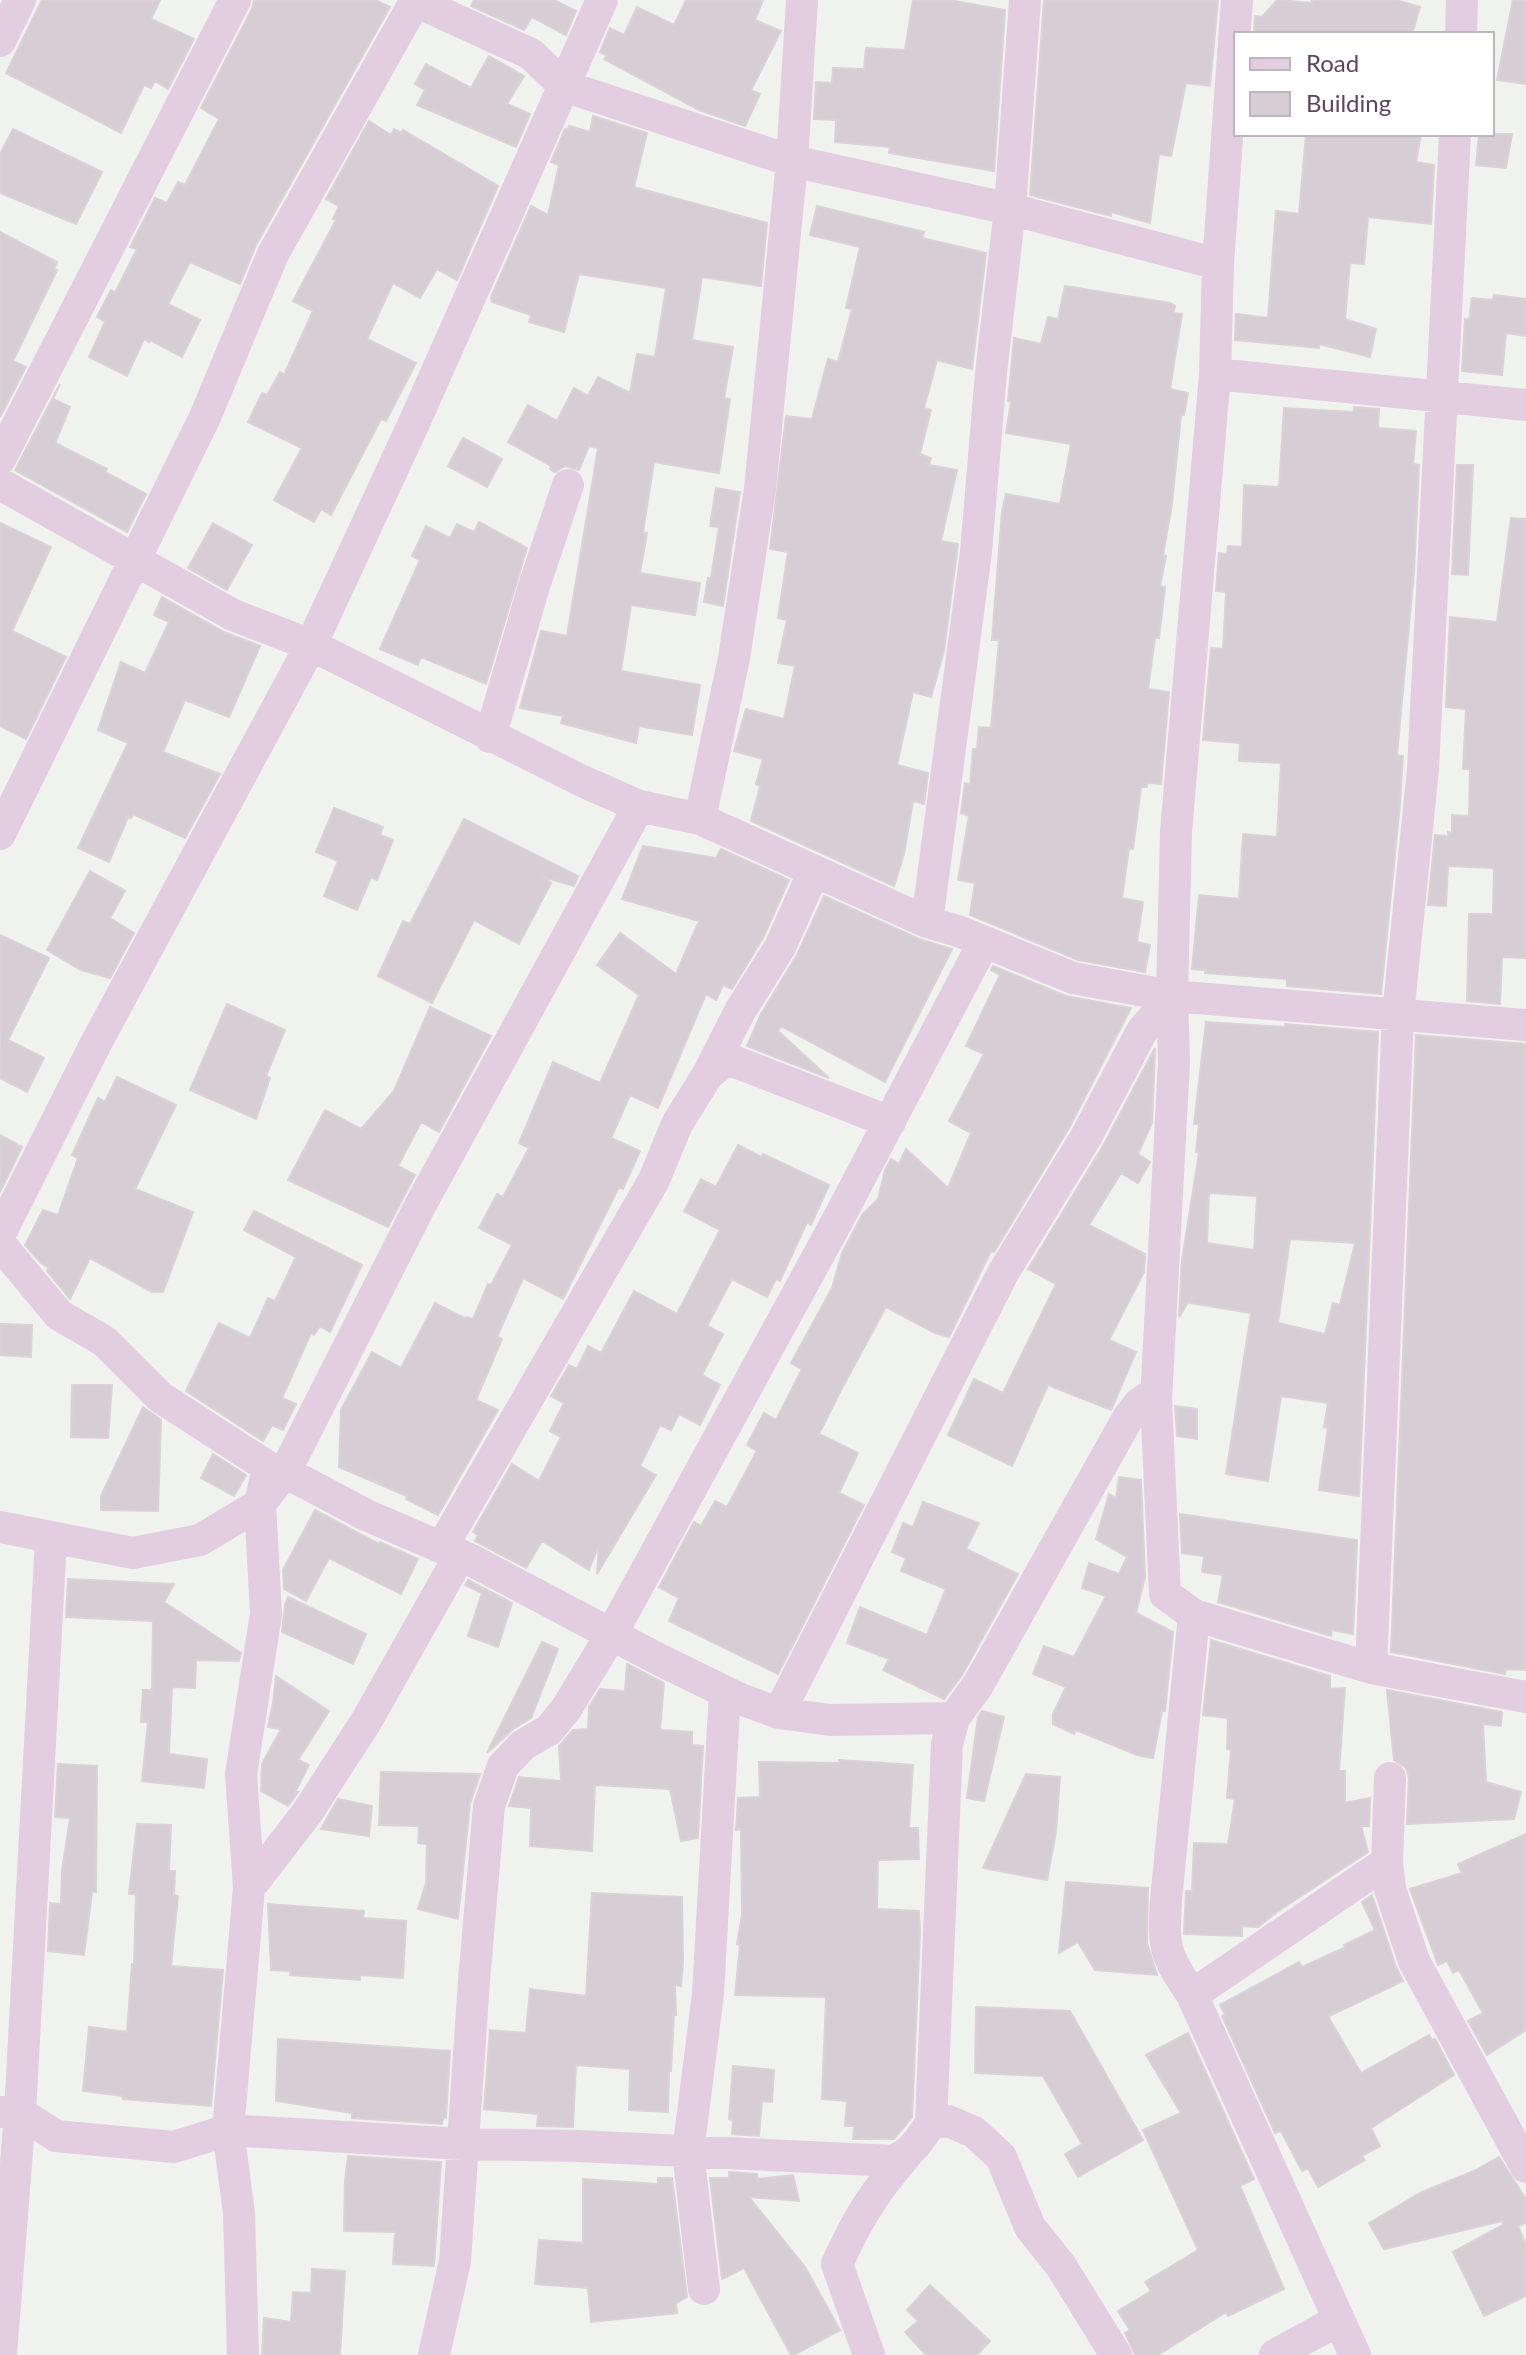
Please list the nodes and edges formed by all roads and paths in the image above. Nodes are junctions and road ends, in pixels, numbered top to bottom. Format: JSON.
{"nodes":[{"id":1,"x":20,"y":0,"type":"edge"},
{"id":2,"x":235,"y":0,"type":"edge"},
{"id":3,"x":416,"y":0,"type":"edge"},
{"id":4,"x":602,"y":0,"type":"edge"},
{"id":5,"x":802,"y":0,"type":"edge"},
{"id":6,"x":1025,"y":0,"type":"edge"},
{"id":7,"x":1237,"y":0,"type":"edge"},
{"id":8,"x":1462,"y":0,"type":"edge"},
{"id":9,"x":1235,"y":32,"type":"edge"},
{"id":10,"x":1461,"y":32,"type":"edge"},
{"id":11,"x":0,"y":41,"type":"edge"},
{"id":12,"x":1234,"y":42,"type":"edge"},
{"id":13,"x":564,"y":86,"type":"junction"},
{"id":14,"x":1455,"y":136,"type":"edge"},
{"id":15,"x":792,"y":161,"type":"junction"},
{"id":16,"x":1010,"y":209,"type":"junction"},
{"id":17,"x":1218,"y":264,"type":"junction"},
{"id":18,"x":1215,"y":374,"type":"junction"},
{"id":19,"x":1441,"y":397,"type":"junction"},
{"id":20,"x":1526,"y":405,"type":"edge"},
{"id":21,"x":0,"y":459,"type":"edge"},
{"id":22,"x":0,"y":484,"type":"edge"},
{"id":23,"x":568,"y":485,"type":"dead end"},
{"id":24,"x":135,"y":558,"type":"junction"},
{"id":25,"x":311,"y":645,"type":"junction"},
{"id":26,"x":490,"y":737,"type":"junction"},
{"id":27,"x":639,"y":806,"type":"junction"},
{"id":28,"x":700,"y":819,"type":"junction"},
{"id":29,"x":0,"y":834,"type":"edge"},
{"id":30,"x":814,"y":871,"type":"junction"},
{"id":31,"x":927,"y":922,"type":"junction"},
{"id":32,"x":984,"y":942,"type":"junction"},
{"id":33,"x":1172,"y":996,"type":"junction"},
{"id":34,"x":1398,"y":1015,"type":"junction"},
{"id":35,"x":1526,"y":1025,"type":"edge"},
{"id":36,"x":708,"y":1074,"type":"junction"},
{"id":37,"x":890,"y":1122,"type":"junction"},
{"id":38,"x":0,"y":1234,"type":"edge"},
{"id":39,"x":0,"y":1244,"type":"edge"},
{"id":40,"x":1156,"y":1400,"type":"junction"},
{"id":41,"x":285,"y":1472,"type":"junction"},
{"id":42,"x":260,"y":1504,"type":"junction"},
{"id":43,"x":0,"y":1527,"type":"edge"},
{"id":44,"x":51,"y":1539,"type":"junction"},
{"id":45,"x":451,"y":1551,"type":"junction"},
{"id":46,"x":1194,"y":1615,"type":"junction"},
{"id":47,"x":611,"y":1635,"type":"junction"},
{"id":48,"x":1371,"y":1668,"type":"junction"},
{"id":49,"x":725,"y":1692,"type":"junction"},
{"id":50,"x":1526,"y":1697,"type":"edge"},
{"id":51,"x":779,"y":1713,"type":"junction"},
{"id":52,"x":954,"y":1718,"type":"junction"},
{"id":53,"x":1390,"y":1778,"type":"dead end"},
{"id":54,"x":1387,"y":1862,"type":"junction"},
{"id":55,"x":249,"y":1888,"type":"junction"},
{"id":56,"x":1192,"y":1995,"type":"junction"},
{"id":57,"x":10,"y":2112,"type":"edge"},
{"id":58,"x":931,"y":2123,"type":"junction"},
{"id":59,"x":228,"y":2130,"type":"junction"},
{"id":60,"x":462,"y":2144,"type":"junction"},
{"id":61,"x":688,"y":2152,"type":"junction"},
{"id":62,"x":906,"y":2155,"type":"junction"},
{"id":63,"x":1526,"y":2167,"type":"edge"},
{"id":64,"x":704,"y":2289,"type":"dead end"},
{"id":65,"x":1337,"y":2321,"type":"junction"},
{"id":66,"x":1,"y":2355,"type":"edge"},
{"id":67,"x":243,"y":2355,"type":"edge"},
{"id":68,"x":434,"y":2355,"type":"edge"},
{"id":69,"x":869,"y":2355,"type":"edge"},
{"id":70,"x":1116,"y":2355,"type":"edge"},
{"id":71,"x":1275,"y":2355,"type":"edge"},
{"id":72,"x":1355,"y":2355,"type":"edge"}],
"edges":[{"from":1,"to":11,"type":"street"},
{"from":2,"to":21,"type":"street"},
{"from":3,"to":13,"type":"street"},
{"from":3,"to":24,"type":"street"},
{"from":4,"to":13,"type":"street"},
{"from":5,"to":15,"type":"street"},
{"from":6,"to":16,"type":"street"},
{"from":7,"to":9,"type":"street"},
{"from":8,"to":10,"type":"street"},
{"from":12,"to":17,"type":"street"},
{"from":13,"to":15,"type":"street"},
{"from":13,"to":25,"type":"street"},
{"from":14,"to":19,"type":"street"},
{"from":15,"to":16,"type":"street"},
{"from":15,"to":28,"type":"street"},
{"from":16,"to":17,"type":"street"},
{"from":16,"to":31,"type":"street"},
{"from":17,"to":18,"type":"street"},
{"from":18,"to":19,"type":"street"},
{"from":18,"to":33,"type":"street"},
{"from":19,"to":20,"type":"street"},
{"from":19,"to":34,"type":"street"},
{"from":22,"to":24,"type":"street"},
{"from":23,"to":26,"type":"street"},
{"from":24,"to":25,"type":"street"},
{"from":24,"to":29,"type":"street"},
{"from":25,"to":26,"type":"street"},
{"from":25,"to":38,"type":"street"},
{"from":26,"to":27,"type":"street"},
{"from":27,"to":28,"type":"street"},
{"from":27,"to":41,"type":"street"},
{"from":28,"to":30,"type":"street"},
{"from":30,"to":31,"type":"street"},
{"from":30,"to":36,"type":"street"},
{"from":31,"to":32,"type":"street"},
{"from":32,"to":33,"type":"street"},
{"from":32,"to":37,"type":"street"},
{"from":33,"to":34,"type":"street"},
{"from":33,"to":40,"type":"street"},
{"from":33,"to":51,"type":"street"},
{"from":34,"to":35,"type":"street"},
{"from":34,"to":48,"type":"street"},
{"from":36,"to":37,"type":"street"},
{"from":36,"to":45,"type":"street"},
{"from":37,"to":47,"type":"street"},
{"from":39,"to":42,"type":"street"},
{"from":40,"to":46,"type":"street"},
{"from":40,"to":52,"type":"street"},
{"from":41,"to":42,"type":"street"},
{"from":41,"to":45,"type":"street"},
{"from":42,"to":44,"type":"street"},
{"from":42,"to":55,"type":"street"},
{"from":43,"to":44,"type":"street"},
{"from":44,"to":57,"type":"street"},
{"from":45,"to":47,"type":"street"},
{"from":45,"to":55,"type":"street"},
{"from":46,"to":48,"type":"street"},
{"from":46,"to":56,"type":"street"},
{"from":47,"to":49,"type":"street"},
{"from":47,"to":60,"type":"street"},
{"from":48,"to":50,"type":"street"},
{"from":49,"to":51,"type":"street"},
{"from":49,"to":61,"type":"street"},
{"from":51,"to":52,"type":"street"},
{"from":52,"to":58,"type":"street"},
{"from":53,"to":54,"type":"street"},
{"from":54,"to":56,"type":"street"},
{"from":54,"to":63,"type":"street"},
{"from":55,"to":59,"type":"street"},
{"from":56,"to":65,"type":"street"},
{"from":57,"to":59,"type":"street"},
{"from":57,"to":66,"type":"street"},
{"from":58,"to":62,"type":"street"},
{"from":58,"to":70,"type":"street"},
{"from":59,"to":60,"type":"street"},
{"from":59,"to":67,"type":"street"},
{"from":60,"to":61,"type":"street"},
{"from":60,"to":68,"type":"street"},
{"from":61,"to":62,"type":"street"},
{"from":61,"to":64,"type":"street"},
{"from":62,"to":69,"type":"street"},
{"from":65,"to":71,"type":"street"},
{"from":65,"to":72,"type":"street"}]}
